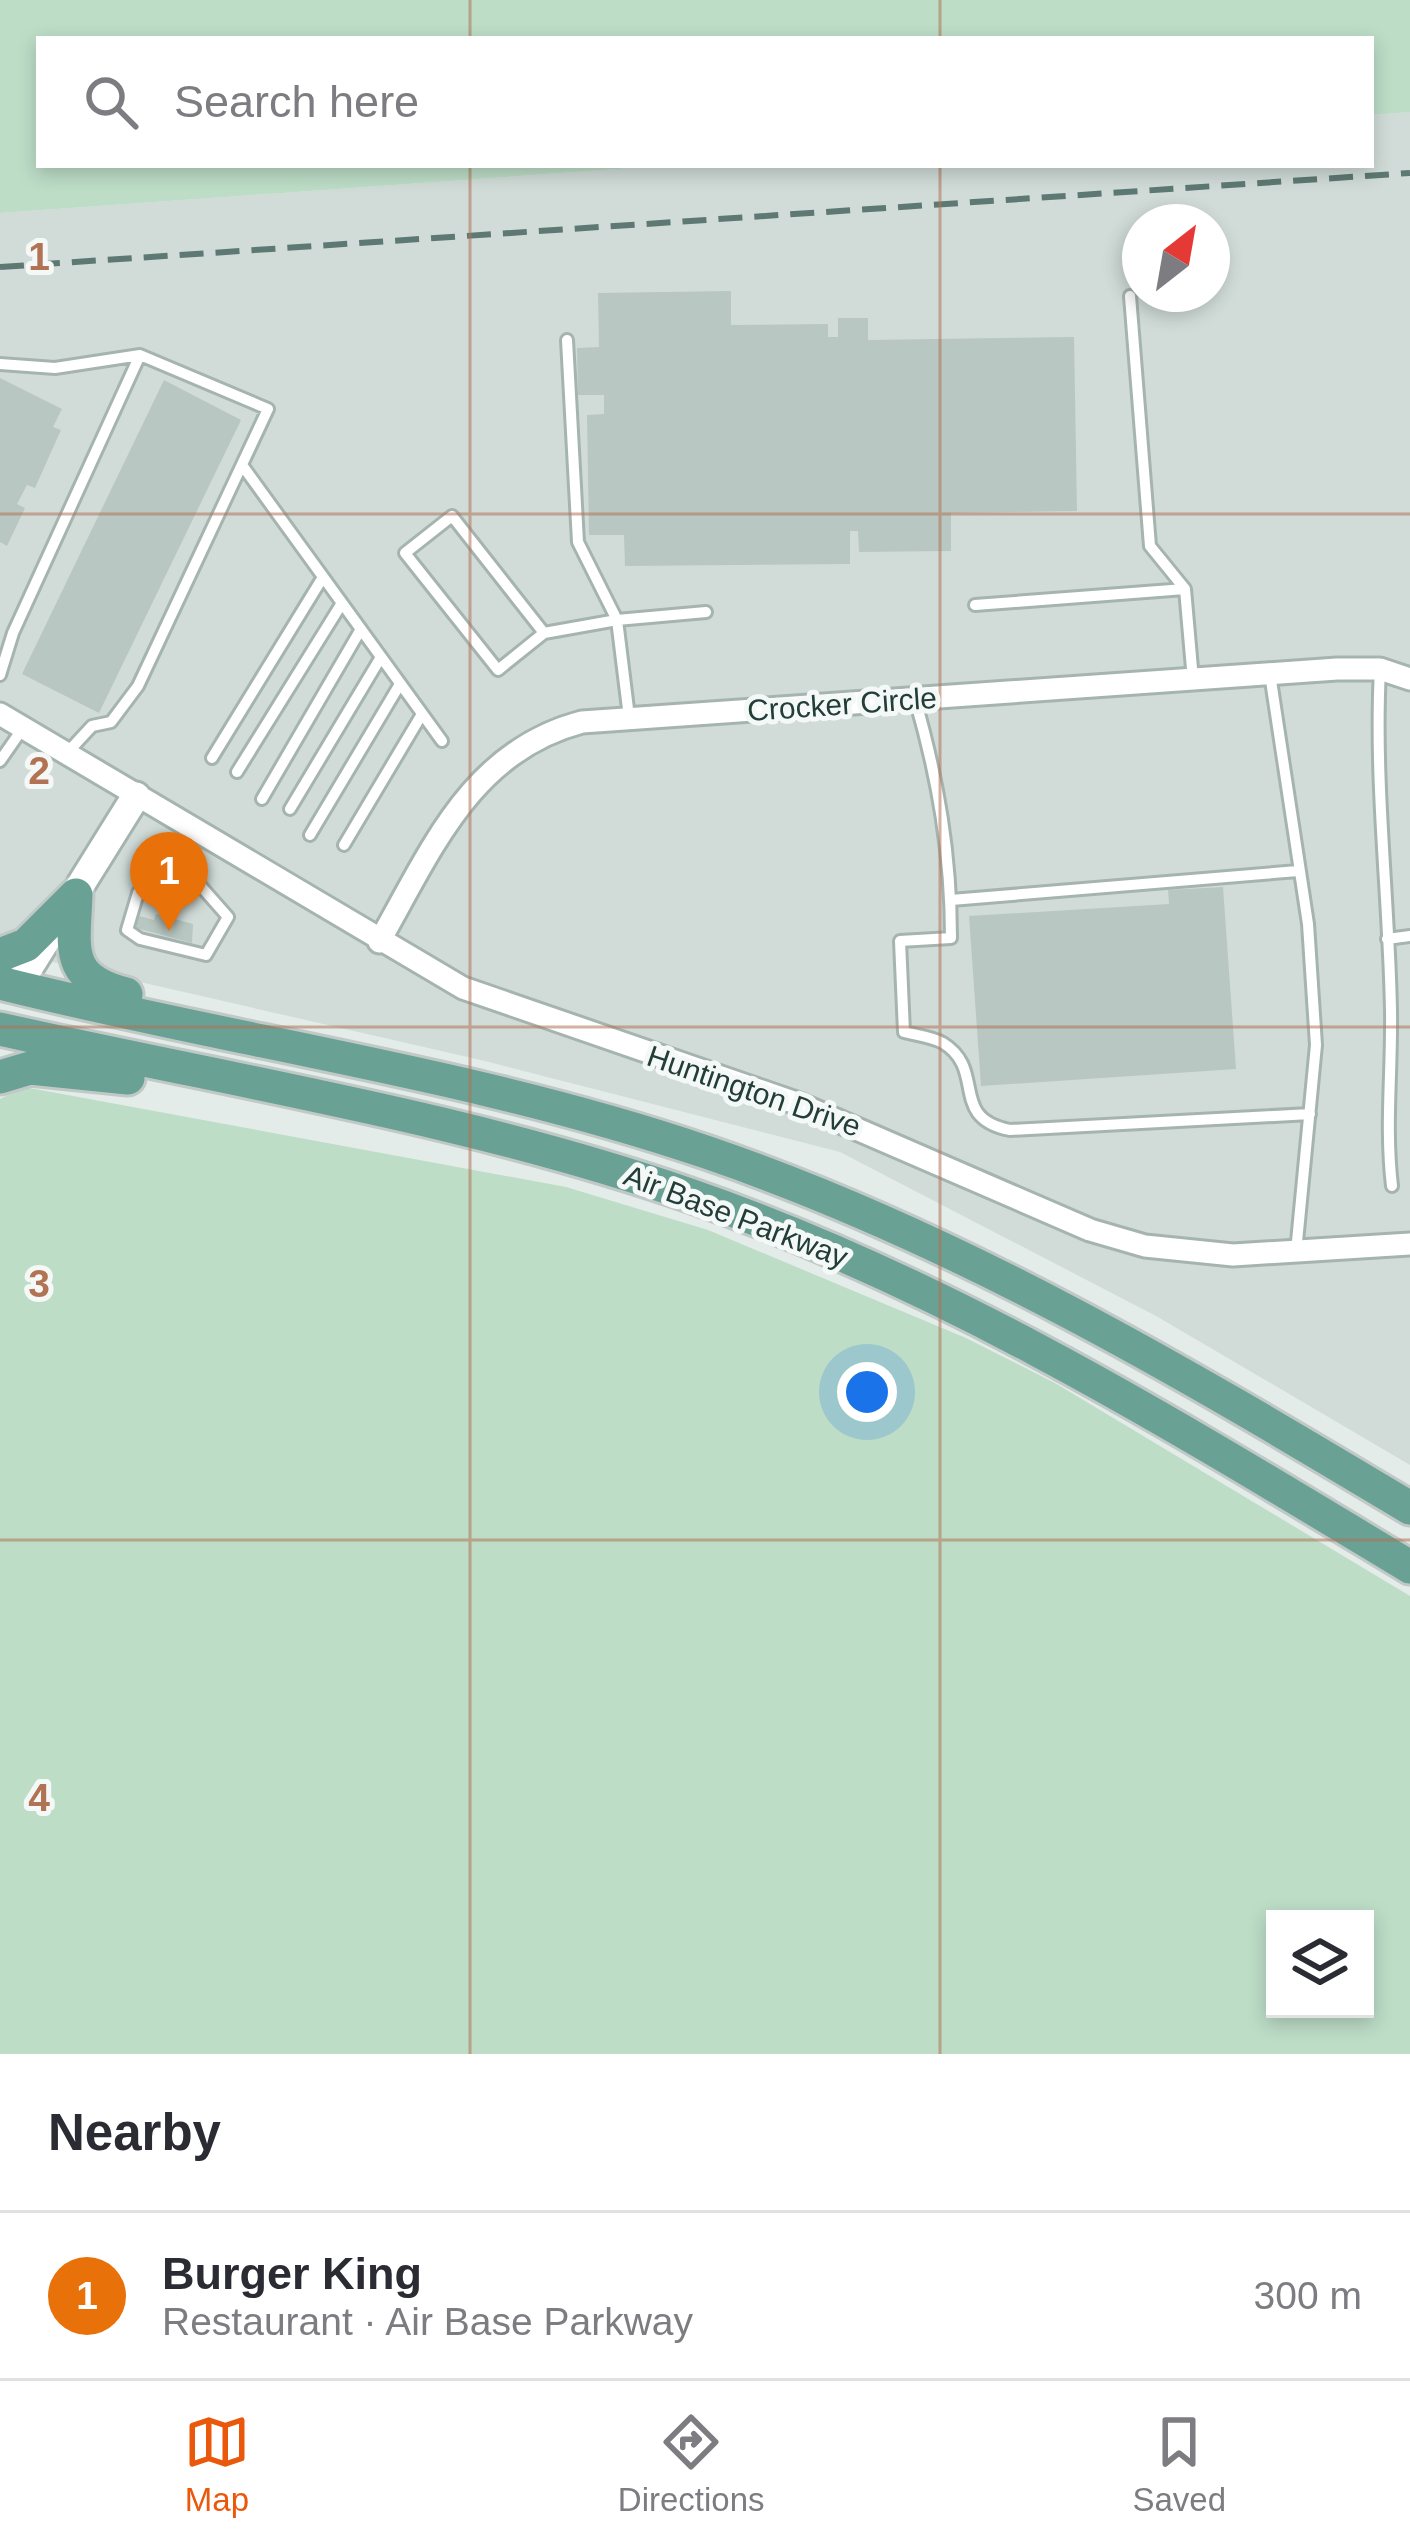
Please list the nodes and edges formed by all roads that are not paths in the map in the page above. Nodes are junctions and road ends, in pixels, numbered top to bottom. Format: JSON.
{"nodes":[{"id":1,"x":1131,"y":312,"type":"edge"},
{"id":2,"x":567,"y":340,"type":"dead end"},
{"id":3,"x":140,"y":355,"type":"junction"},
{"id":4,"x":0,"y":364,"type":"edge"},
{"id":5,"x":242,"y":465,"type":"junction"},
{"id":6,"x":323,"y":577,"type":"junction"},
{"id":7,"x":1185,"y":589,"type":"junction"},
{"id":8,"x":342,"y":603,"type":"junction"},
{"id":9,"x":975,"y":605,"type":"dead end"},
{"id":10,"x":706,"y":611,"type":"dead end"},
{"id":11,"x":617,"y":620,"type":"junction"},
{"id":12,"x":361,"y":629,"type":"junction"},
{"id":13,"x":544,"y":633,"type":"junction"},
{"id":14,"x":381,"y":657,"type":"junction"},
{"id":15,"x":1380,"y":669,"type":"junction"},
{"id":16,"x":1270,"y":674,"type":"junction"},
{"id":17,"x":0,"y":675,"type":"edge"},
{"id":18,"x":1410,"y":679,"type":"edge"},
{"id":19,"x":1192,"y":680,"type":"junction"},
{"id":20,"x":400,"y":684,"type":"junction"},
{"id":21,"x":915,"y":699,"type":"junction"},
{"id":22,"x":0,"y":714,"type":"edge"},
{"id":23,"x":422,"y":714,"type":"junction"},
{"id":24,"x":629,"y":717,"type":"junction"},
{"id":25,"x":22,"y":728,"type":"junction"},
{"id":26,"x":442,"y":741,"type":"dead end"},
{"id":27,"x":66,"y":754,"type":"junction"},
{"id":28,"x":212,"y":758,"type":"dead end"},
{"id":29,"x":0,"y":761,"type":"edge"},
{"id":30,"x":237,"y":772,"type":"dead end"},
{"id":31,"x":136,"y":796,"type":"junction"},
{"id":32,"x":262,"y":799,"type":"dead end"},
{"id":33,"x":290,"y":809,"type":"dead end"},
{"id":34,"x":310,"y":835,"type":"dead end"},
{"id":35,"x":344,"y":845,"type":"dead end"},
{"id":36,"x":1298,"y":871,"type":"junction"},
{"id":37,"x":76,"y":895,"type":"junction"},
{"id":38,"x":951,"y":900,"type":"junction"},
{"id":39,"x":228,"y":917,"type":"joint"},
{"id":40,"x":1410,"y":936,"type":"edge"},
{"id":41,"x":1387,"y":939,"type":"junction"},
{"id":42,"x":379,"y":941,"type":"junction"},
{"id":43,"x":0,"y":955,"type":"edge"},
{"id":44,"x":6,"y":994,"type":"edge"},
{"id":45,"x":0,"y":1029,"type":"edge"},
{"id":46,"x":343,"y":1058,"type":"junction"},
{"id":47,"x":0,"y":1077,"type":"edge"},
{"id":48,"x":348,"y":1103,"type":"junction"},
{"id":49,"x":1310,"y":1114,"type":"junction"},
{"id":50,"x":1392,"y":1186,"type":"dead end"},
{"id":51,"x":1410,"y":1244,"type":"edge"},
{"id":52,"x":1295,"y":1252,"type":"junction"},
{"id":53,"x":1410,"y":1508,"type":"edge"},
{"id":54,"x":1410,"y":1567,"type":"edge"}],
"edges":[{"from":1,"to":7,"type":"lane"},
{"from":2,"to":11,"type":"lane"},
{"from":3,"to":4,"type":"lane"},
{"from":3,"to":5,"type":"lane"},
{"from":3,"to":17,"type":"lane"},
{"from":5,"to":6,"type":"lane"},
{"from":5,"to":27,"type":"lane"},
{"from":6,"to":8,"type":"lane"},
{"from":6,"to":28,"type":"lane"},
{"from":7,"to":9,"type":"lane"},
{"from":7,"to":19,"type":"lane"},
{"from":8,"to":12,"type":"lane"},
{"from":8,"to":30,"type":"lane"},
{"from":10,"to":11,"type":"lane"},
{"from":11,"to":13,"type":"lane"},
{"from":11,"to":24,"type":"lane"},
{"from":12,"to":14,"type":"lane"},
{"from":12,"to":32,"type":"lane"},
{"from":13,"to":13,"type":"lane"},
{"from":14,"to":20,"type":"lane"},
{"from":14,"to":33,"type":"lane"},
{"from":15,"to":16,"type":"street","name":"Crocker Circle"},
{"from":15,"to":18,"type":"street","name":"Crocker Circle"},
{"from":15,"to":41,"type":"lane"},
{"from":16,"to":19,"type":"street","name":"Crocker Circle"},
{"from":16,"to":36,"type":"lane"},
{"from":19,"to":21,"type":"street","name":"Crocker Circle"},
{"from":20,"to":23,"type":"lane"},
{"from":20,"to":34,"type":"lane"},
{"from":21,"to":24,"type":"street","name":"Crocker Circle"},
{"from":21,"to":38,"type":"lane"},
{"from":22,"to":25,"type":"street","name":"Huntington Drive"},
{"from":23,"to":26,"type":"lane"},
{"from":23,"to":35,"type":"lane"},
{"from":24,"to":42,"type":"street","name":"Crocker Circle"},
{"from":25,"to":27,"type":"street","name":"Huntington Drive"},
{"from":25,"to":29,"type":"lane"},
{"from":27,"to":31,"type":"street","name":"Huntington Drive"},
{"from":31,"to":37,"type":"street"},
{"from":31,"to":42,"type":"street","name":"Huntington Drive"},
{"from":36,"to":38,"type":"lane"},
{"from":36,"to":49,"type":"lane"},
{"from":37,"to":43,"type":"main road"},
{"from":37,"to":44,"type":"street"},
{"from":37,"to":46,"type":"main road"},
{"from":38,"to":49,"type":"lane"},
{"from":39,"to":39,"type":"lane"},
{"from":40,"to":41,"type":"lane"},
{"from":41,"to":50,"type":"lane"},
{"from":42,"to":52,"type":"street","name":"Huntington Drive"},
{"from":44,"to":46,"type":"main road","name":"Air Base Parkway"},
{"from":45,"to":48,"type":"main road","name":"Air Base Parkway"},
{"from":46,"to":53,"type":"main road","name":"Air Base Parkway"},
{"from":47,"to":48,"type":"main road"},
{"from":48,"to":54,"type":"main road","name":"Air Base Parkway"},
{"from":49,"to":52,"type":"lane"},
{"from":51,"to":52,"type":"street","name":"Huntington Drive"}]}
